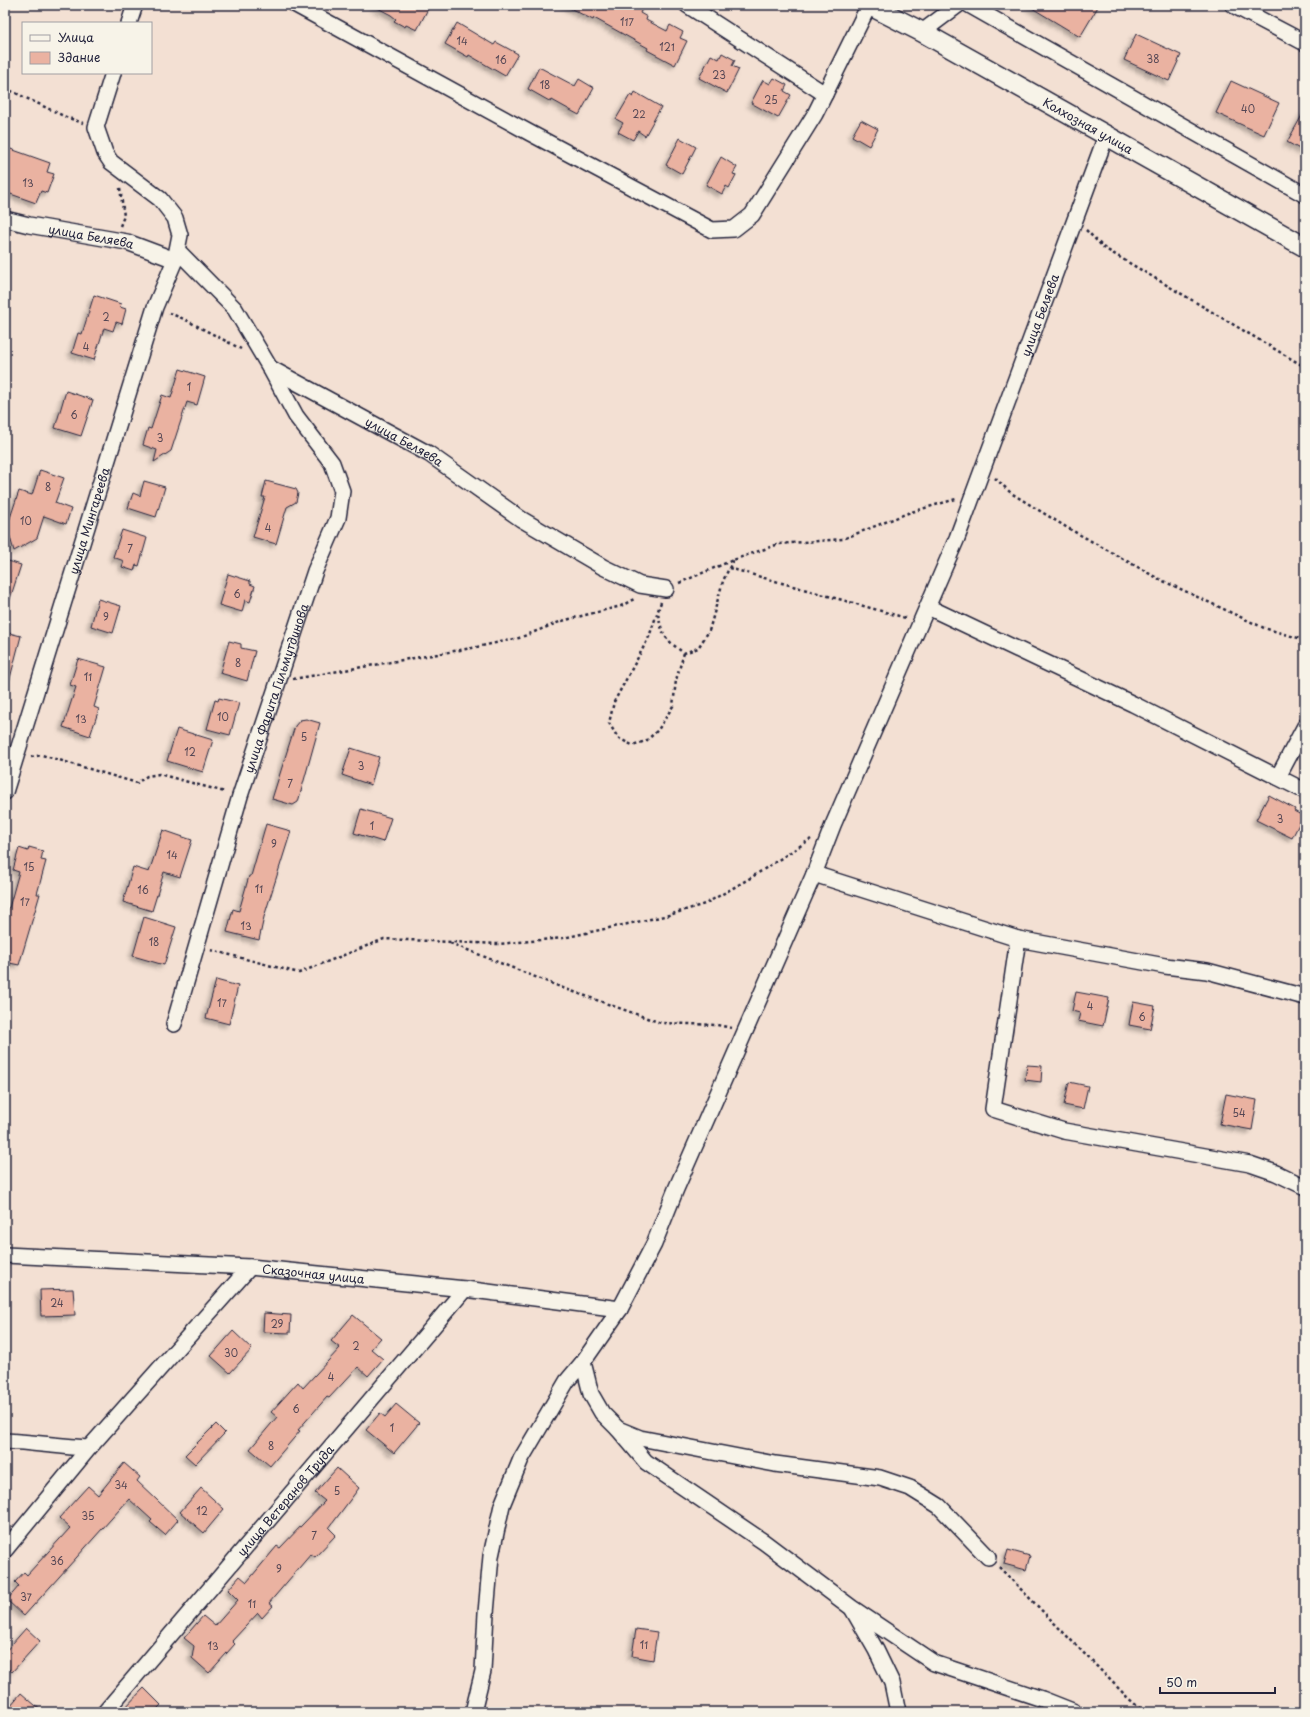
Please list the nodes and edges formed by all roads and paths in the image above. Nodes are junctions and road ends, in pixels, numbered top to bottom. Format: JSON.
{"nodes":[{"id":1,"x":135,"y":5,"type":"edge"},
{"id":2,"x":296,"y":5,"type":"edge"},
{"id":3,"x":687,"y":5,"type":"edge"},
{"id":4,"x":869,"y":5,"type":"edge"},
{"id":5,"x":958,"y":5,"type":"edge"},
{"id":6,"x":968,"y":5,"type":"edge"},
{"id":7,"x":1233,"y":5,"type":"edge"},
{"id":8,"x":129,"y":22,"type":"edge"},
{"id":9,"x":922,"y":32,"type":"junction"},
{"id":10,"x":1305,"y":43,"type":"edge"},
{"id":11,"x":113,"y":74,"type":"edge"},
{"id":12,"x":5,"y":88,"type":"edge"},
{"id":13,"x":825,"y":94,"type":"junction"},
{"id":14,"x":96,"y":127,"type":"junction"},
{"id":15,"x":1106,"y":136,"type":"junction"},
{"id":16,"x":111,"y":162,"type":"junction"},
{"id":17,"x":1305,"y":195,"type":"edge"},
{"id":18,"x":1077,"y":214,"type":"junction"},
{"id":19,"x":5,"y":219,"type":"edge"},
{"id":20,"x":102,"y":237,"type":"junction"},
{"id":21,"x":1305,"y":247,"type":"edge"},
{"id":22,"x":177,"y":256,"type":"junction"},
{"id":23,"x":155,"y":307,"type":"junction"},
{"id":24,"x":243,"y":350,"type":"dead end"},
{"id":25,"x":270,"y":368,"type":"junction"},
{"id":26,"x":1305,"y":368,"type":"edge"},
{"id":27,"x":984,"y":468,"type":"junction"},
{"id":28,"x":974,"y":494,"type":"junction"},
{"id":29,"x":733,"y":560,"type":"junction"},
{"id":30,"x":729,"y":568,"type":"junction"},
{"id":31,"x":666,"y":588,"type":"junction"},
{"id":32,"x":638,"y":596,"type":"dead end"},
{"id":33,"x":928,"y":607,"type":"junction"},
{"id":34,"x":657,"y":612,"type":"junction"},
{"id":35,"x":921,"y":622,"type":"junction"},
{"id":36,"x":1305,"y":640,"type":"edge"},
{"id":37,"x":684,"y":653,"type":"junction"},
{"id":38,"x":277,"y":682,"type":"junction"},
{"id":39,"x":1305,"y":726,"type":"edge"},
{"id":40,"x":12,"y":769,"type":"junction"},
{"id":41,"x":1278,"y":777,"type":"junction"},
{"id":42,"x":1305,"y":791,"type":"edge"},
{"id":43,"x":5,"y":792,"type":"edge"},
{"id":44,"x":240,"y":796,"type":"junction"},
{"id":45,"x":833,"y":825,"type":"junction"},
{"id":46,"x":814,"y":874,"type":"junction"},
{"id":47,"x":1018,"y":939,"type":"junction"},
{"id":48,"x":447,"y":942,"type":"junction"},
{"id":49,"x":197,"y":946,"type":"junction"},
{"id":50,"x":1305,"y":997,"type":"edge"},
{"id":51,"x":174,"y":1024,"type":"dead end"},
{"id":52,"x":743,"y":1034,"type":"junction"},
{"id":53,"x":1305,"y":1187,"type":"edge"},
{"id":54,"x":5,"y":1255,"type":"edge"},
{"id":55,"x":250,"y":1267,"type":"junction"},
{"id":56,"x":465,"y":1289,"type":"junction"},
{"id":57,"x":620,"y":1309,"type":"junction"},
{"id":58,"x":583,"y":1362,"type":"junction"},
{"id":59,"x":618,"y":1430,"type":"junction"},
{"id":60,"x":5,"y":1441,"type":"edge"},
{"id":61,"x":89,"y":1448,"type":"junction"},
{"id":62,"x":5,"y":1550,"type":"edge"},
{"id":63,"x":988,"y":1556,"type":"joint"},
{"id":64,"x":852,"y":1608,"type":"junction"},
{"id":65,"x":105,"y":1712,"type":"edge"},
{"id":66,"x":473,"y":1712,"type":"edge"},
{"id":67,"x":898,"y":1712,"type":"edge"},
{"id":68,"x":1075,"y":1712,"type":"edge"},
{"id":69,"x":1144,"y":1712,"type":"edge"}],
"edges":[{"from":1,"to":8,"type":"street"},
{"from":2,"to":13,"type":"street"},
{"from":3,"to":13,"type":"street"},
{"from":4,"to":9,"type":"main road","name":"Колхозная улица"},
{"from":4,"to":13,"type":"street"},
{"from":5,"to":9,"type":"street"},
{"from":6,"to":17,"type":"street"},
{"from":7,"to":10,"type":"street"},
{"from":9,"to":15,"type":"main road","name":"Колхозная улица"},
{"from":11,"to":14,"type":"street"},
{"from":12,"to":14,"type":"path"},
{"from":14,"to":16,"type":"street"},
{"from":15,"to":18,"type":"street","name":"улица Беляева"},
{"from":15,"to":21,"type":"main road","name":"Колхозная улица"},
{"from":16,"to":20,"type":"path"},
{"from":16,"to":22,"type":"street"},
{"from":18,"to":26,"type":"path"},
{"from":18,"to":27,"type":"street","name":"улица Беляева"},
{"from":19,"to":20,"type":"street","name":"улица Беляева"},
{"from":20,"to":22,"type":"street","name":"улица Беляева"},
{"from":22,"to":23,"type":"street","name":"улица Мингареева"},
{"from":22,"to":25,"type":"street","name":"улица Беляева"},
{"from":23,"to":24,"type":"path"},
{"from":23,"to":40,"type":"street","name":"улица Мингареева"},
{"from":25,"to":31,"type":"street","name":"улица Беляева"},
{"from":25,"to":38,"type":"street","name":"улица Фарита Гильмутдинова"},
{"from":27,"to":28,"type":"street","name":"улица Беляева"},
{"from":27,"to":36,"type":"path"},
{"from":28,"to":29,"type":"path"},
{"from":28,"to":33,"type":"street","name":"улица Беляева"},
{"from":29,"to":30,"type":"path"},
{"from":29,"to":31,"type":"path"},
{"from":30,"to":35,"type":"path"},
{"from":30,"to":37,"type":"path"},
{"from":31,"to":34,"type":"path"},
{"from":32,"to":38,"type":"path"},
{"from":33,"to":35,"type":"street","name":"улица Беляева"},
{"from":33,"to":41,"type":"street"},
{"from":34,"to":37,"type":"path"},
{"from":34,"to":37,"type":"path"},
{"from":35,"to":45,"type":"street","name":"улица Беляева"},
{"from":38,"to":44,"type":"street","name":"улица Фарита Гильмутдинова"},
{"from":39,"to":41,"type":"street"},
{"from":40,"to":43,"type":"street","name":"улица Мингареева"},
{"from":40,"to":44,"type":"path"},
{"from":41,"to":42,"type":"street"},
{"from":44,"to":49,"type":"street","name":"улица Фарита Гильмутдинова"},
{"from":45,"to":46,"type":"street","name":"улица Беляева"},
{"from":45,"to":48,"type":"path"},
{"from":46,"to":47,"type":"street"},
{"from":46,"to":52,"type":"street","name":"улица Беляева"},
{"from":47,"to":50,"type":"street"},
{"from":47,"to":53,"type":"street"},
{"from":48,"to":49,"type":"path"},
{"from":48,"to":52,"type":"path"},
{"from":49,"to":51,"type":"street","name":"улица Фарита Гильмутдинова"},
{"from":52,"to":57,"type":"street","name":"улица Беляева"},
{"from":54,"to":55,"type":"street","name":"Сказочная улица"},
{"from":55,"to":56,"type":"street","name":"Сказочная улица"},
{"from":55,"to":61,"type":"street"},
{"from":56,"to":57,"type":"street","name":"Сказочная улица"},
{"from":56,"to":65,"type":"street","name":"улица Ветеранов Труда"},
{"from":57,"to":58,"type":"street","name":"улица Беляева"},
{"from":58,"to":59,"type":"street"},
{"from":58,"to":66,"type":"street","name":"улица Беляева"},
{"from":59,"to":63,"type":"street"},
{"from":59,"to":64,"type":"street"},
{"from":60,"to":61,"type":"street"},
{"from":61,"to":62,"type":"street"},
{"from":63,"to":69,"type":"path"},
{"from":64,"to":67,"type":"street"},
{"from":64,"to":68,"type":"street"}]}
